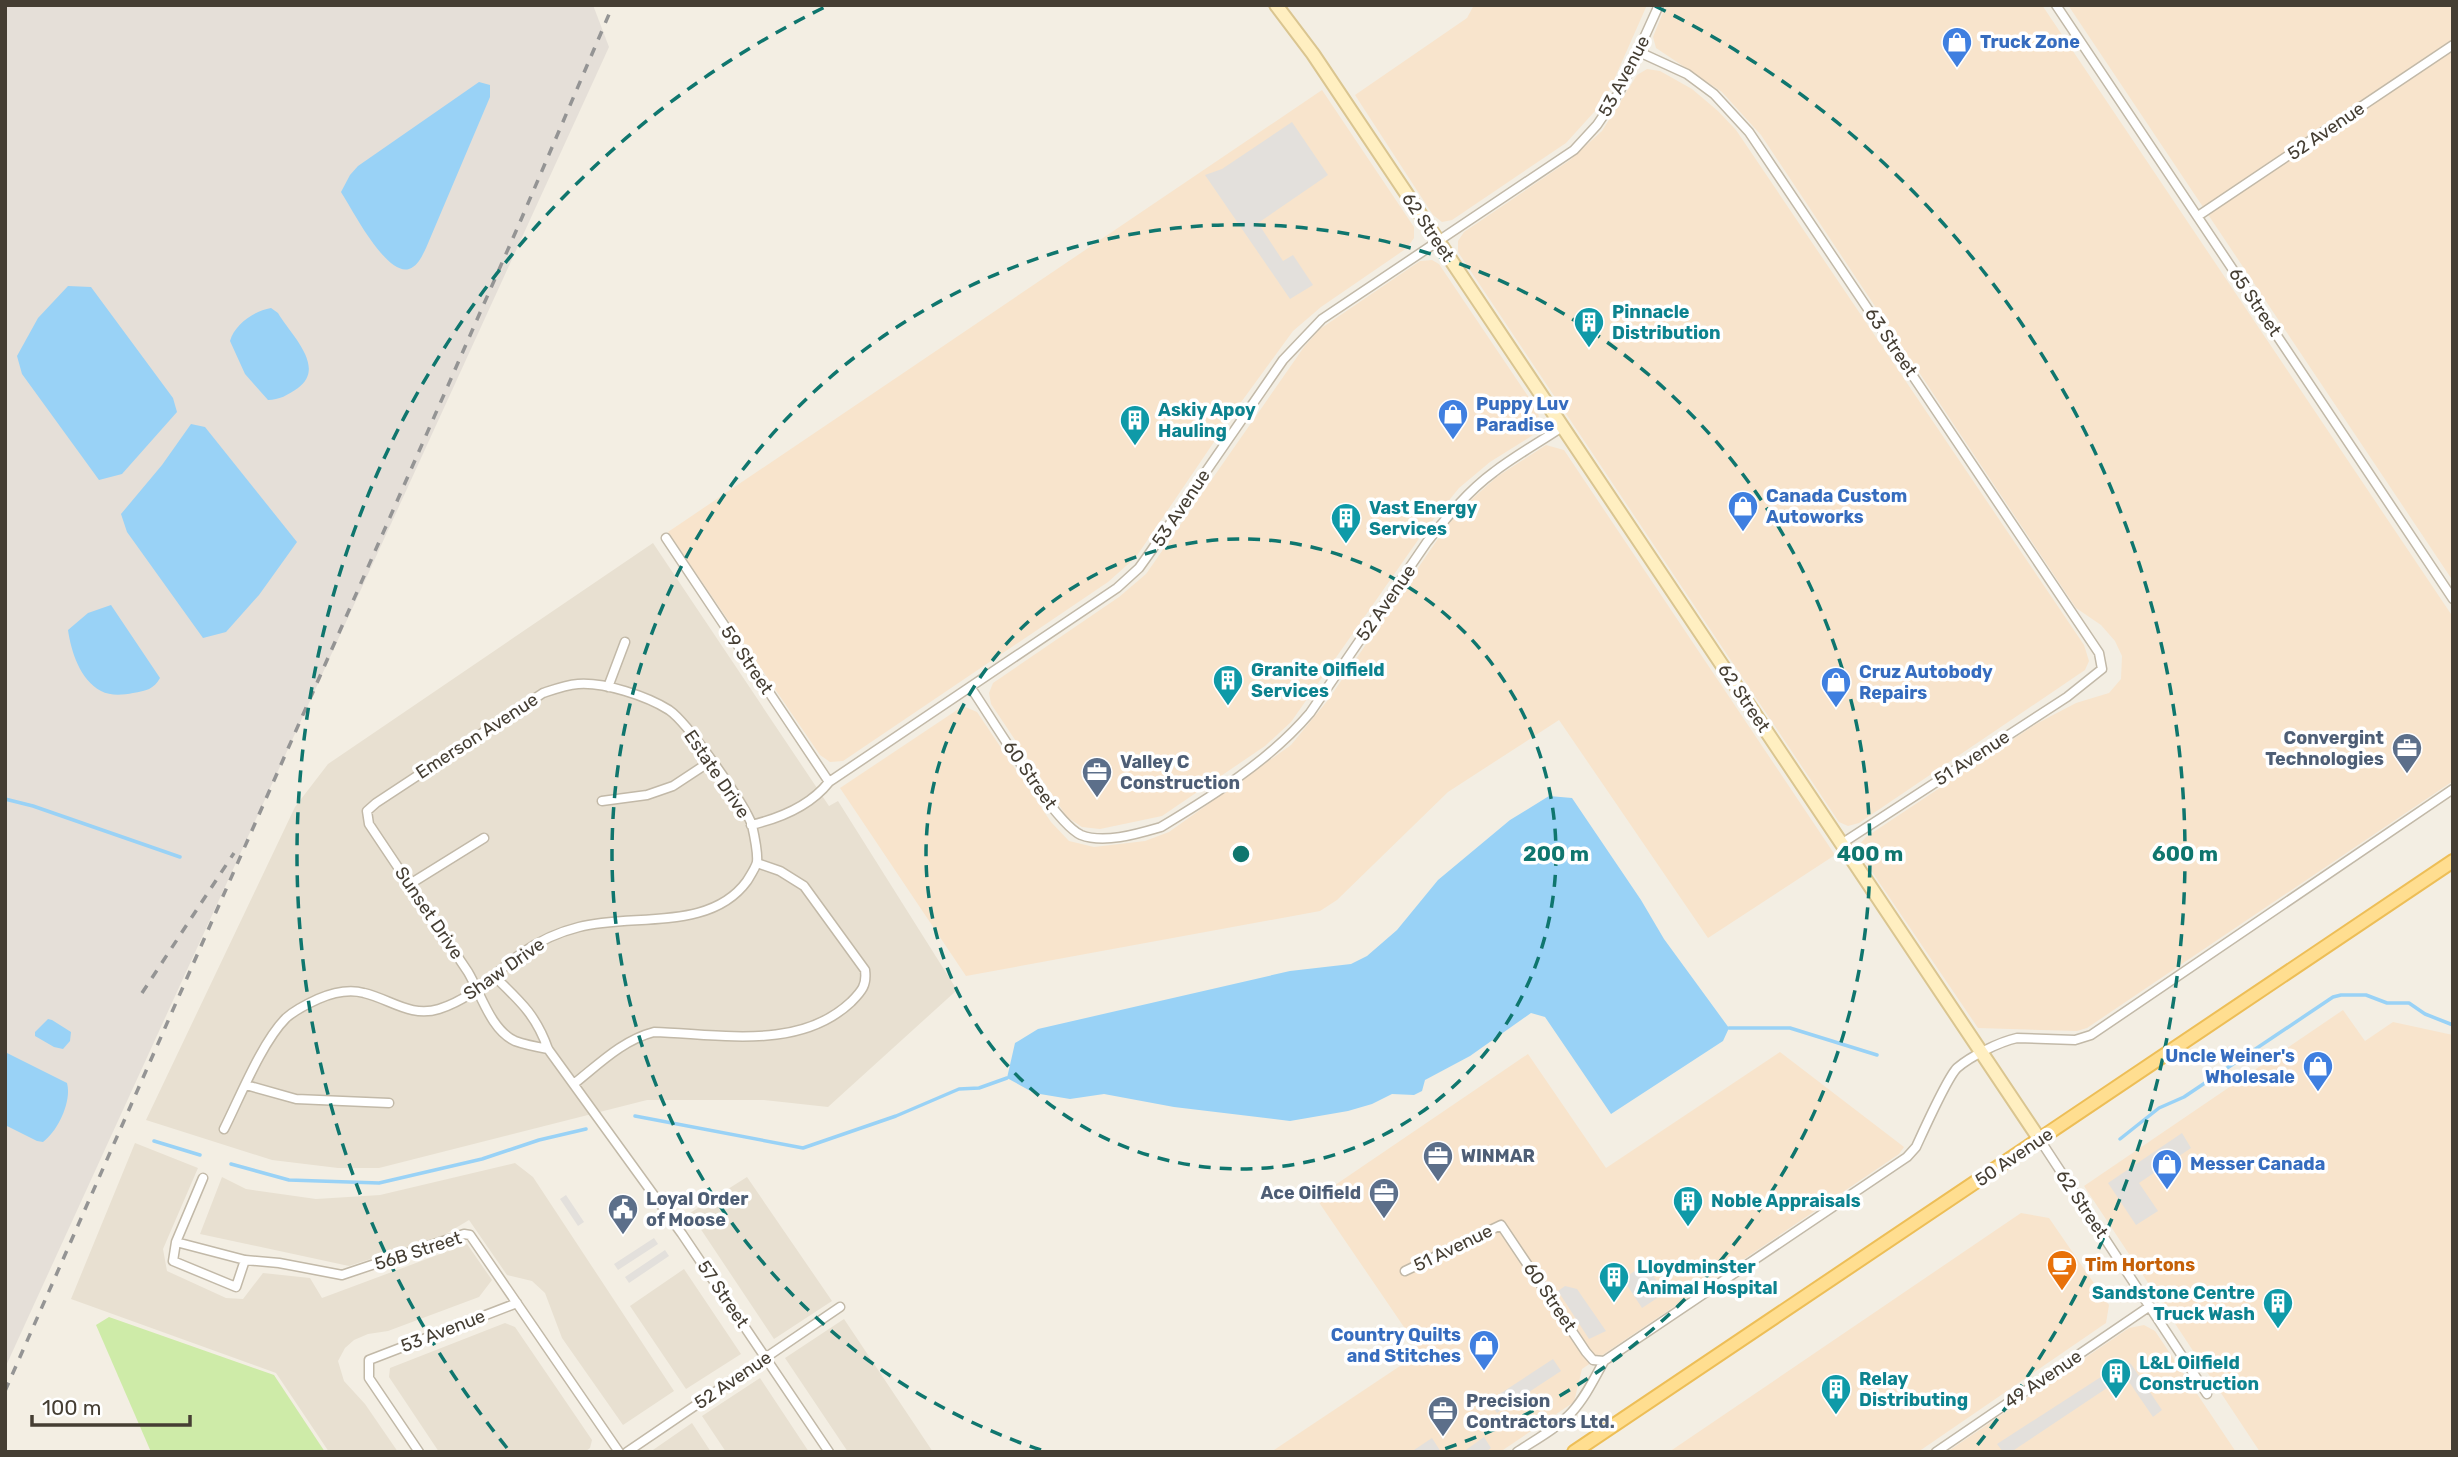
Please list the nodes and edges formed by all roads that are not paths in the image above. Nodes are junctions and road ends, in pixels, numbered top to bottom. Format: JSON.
{"nodes":[{"id":1,"x":1276,"y":5,"type":"edge"},
{"id":2,"x":1659,"y":5,"type":"edge"},
{"id":3,"x":2056,"y":5,"type":"edge"},
{"id":4,"x":2453,"y":46,"type":"edge"},
{"id":5,"x":1639,"y":52,"type":"junction"},
{"id":6,"x":2198,"y":216,"type":"junction"},
{"id":7,"x":1437,"y":241,"type":"junction"},
{"id":8,"x":1562,"y":427,"type":"junction"},
{"id":9,"x":666,"y":538,"type":"dead end"},
{"id":10,"x":2453,"y":599,"type":"edge"},
{"id":11,"x":625,"y":642,"type":"dead end"},
{"id":12,"x":2102,"y":669,"type":"joint"},
{"id":13,"x":608,"y":687,"type":"junction"},
{"id":14,"x":971,"y":688,"type":"junction"},
{"id":15,"x":711,"y":761,"type":"junction"},
{"id":16,"x":829,"y":782,"type":"junction"},
{"id":17,"x":2453,"y":789,"type":"edge"},
{"id":18,"x":602,"y":801,"type":"dead end"},
{"id":19,"x":369,"y":824,"type":"joint"},
{"id":20,"x":751,"y":825,"type":"junction"},
{"id":21,"x":484,"y":838,"type":"dead end"},
{"id":22,"x":1106,"y":838,"type":"joint"},
{"id":23,"x":1841,"y":844,"type":"junction"},
{"id":24,"x":2453,"y":861,"type":"edge"},
{"id":25,"x":757,"y":863,"type":"junction"},
{"id":26,"x":410,"y":884,"type":"junction"},
{"id":27,"x":495,"y":976,"type":"junction"},
{"id":28,"x":479,"y":990,"type":"junction"},
{"id":29,"x":548,"y":1049,"type":"junction"},
{"id":30,"x":1981,"y":1054,"type":"junction"},
{"id":31,"x":575,"y":1083,"type":"junction"},
{"id":32,"x":246,"y":1085,"type":"junction"},
{"id":33,"x":389,"y":1103,"type":"dead end"},
{"id":34,"x":224,"y":1129,"type":"dead end"},
{"id":35,"x":2040,"y":1140,"type":"junction"},
{"id":36,"x":203,"y":1178,"type":"dead end"},
{"id":37,"x":1502,"y":1224,"type":"joint"},
{"id":38,"x":176,"y":1242,"type":"junction"},
{"id":39,"x":245,"y":1261,"type":"junction"},
{"id":40,"x":1405,"y":1271,"type":"dead end"},
{"id":41,"x":517,"y":1303,"type":"junction"},
{"id":42,"x":2150,"y":1306,"type":"junction"},
{"id":43,"x":840,"y":1307,"type":"dead end"},
{"id":44,"x":766,"y":1358,"type":"junction"},
{"id":45,"x":1604,"y":1361,"type":"junction"},
{"id":46,"x":2207,"y":1394,"type":"dead end"},
{"id":47,"x":419,"y":1452,"type":"edge"},
{"id":48,"x":619,"y":1452,"type":"edge"},
{"id":49,"x":627,"y":1452,"type":"edge"},
{"id":50,"x":829,"y":1452,"type":"edge"},
{"id":51,"x":1517,"y":1452,"type":"edge"},
{"id":52,"x":1574,"y":1452,"type":"edge"},
{"id":53,"x":1936,"y":1452,"type":"edge"}],
"edges":[{"from":1,"to":7,"type":"main road","name":"62 Street"},
{"from":2,"to":5,"type":"street","name":"53 Avenue"},
{"from":3,"to":6,"type":"street","name":"65 Street"},
{"from":4,"to":6,"type":"street","name":"52 Avenue"},
{"from":5,"to":7,"type":"street","name":"53 Avenue"},
{"from":5,"to":12,"type":"street","name":"63 Street"},
{"from":6,"to":10,"type":"street","name":"65 Street"},
{"from":7,"to":8,"type":"main road","name":"62 Street"},
{"from":7,"to":14,"type":"street","name":"53 Avenue"},
{"from":8,"to":22,"type":"street","name":"52 Avenue"},
{"from":8,"to":23,"type":"main road","name":"62 Street"},
{"from":9,"to":16,"type":"street","name":"59 Street"},
{"from":11,"to":13,"type":"street"},
{"from":12,"to":23,"type":"street","name":"51 Avenue"},
{"from":13,"to":15,"type":"street","name":"Estate Drive"},
{"from":13,"to":19,"type":"street","name":"Emerson Avenue"},
{"from":14,"to":16,"type":"street","name":"53 Avenue"},
{"from":14,"to":22,"type":"street","name":"60 Street"},
{"from":15,"to":18,"type":"street"},
{"from":15,"to":20,"type":"street","name":"Estate Drive"},
{"from":16,"to":20,"type":"street","name":"53 Avenue"},
{"from":17,"to":30,"type":"street"},
{"from":19,"to":26,"type":"street","name":"Sunset Drive"},
{"from":20,"to":25,"type":"street"},
{"from":21,"to":26,"type":"street"},
{"from":23,"to":30,"type":"main road","name":"62 Street"},
{"from":24,"to":35,"type":"main road","name":"50 Avenue"},
{"from":25,"to":27,"type":"street","name":"Shaw Drive"},
{"from":25,"to":31,"type":"street"},
{"from":26,"to":28,"type":"street","name":"Sunset Drive"},
{"from":27,"to":28,"type":"street","name":"Shaw Drive"},
{"from":27,"to":29,"type":"street"},
{"from":28,"to":29,"type":"street","name":"Sunset Drive"},
{"from":28,"to":32,"type":"street","name":"Shaw Drive"},
{"from":29,"to":31,"type":"street"},
{"from":30,"to":35,"type":"main road","name":"62 Street"},
{"from":30,"to":45,"type":"street"},
{"from":31,"to":44,"type":"street","name":"57 Street"},
{"from":32,"to":33,"type":"street"},
{"from":32,"to":34,"type":"street","name":"Shaw Drive"},
{"from":35,"to":42,"type":"street","name":"62 Street"},
{"from":35,"to":52,"type":"main road","name":"50 Avenue"},
{"from":36,"to":38,"type":"street"},
{"from":37,"to":40,"type":"street","name":"51 Avenue"},
{"from":37,"to":45,"type":"street","name":"60 Street"},
{"from":38,"to":39,"type":"street","name":"56B Street"},
{"from":38,"to":39,"type":"street"},
{"from":39,"to":41,"type":"street","name":"56B Street"},
{"from":41,"to":47,"type":"street","name":"53 Avenue"},
{"from":41,"to":48,"type":"street","name":"56B Street"},
{"from":42,"to":46,"type":"street","name":"62 Street"},
{"from":42,"to":53,"type":"street","name":"49 Avenue"},
{"from":43,"to":44,"type":"street","name":"52 Avenue"},
{"from":44,"to":49,"type":"street","name":"52 Avenue"},
{"from":44,"to":50,"type":"street","name":"57 Street"},
{"from":45,"to":51,"type":"street"}]}
